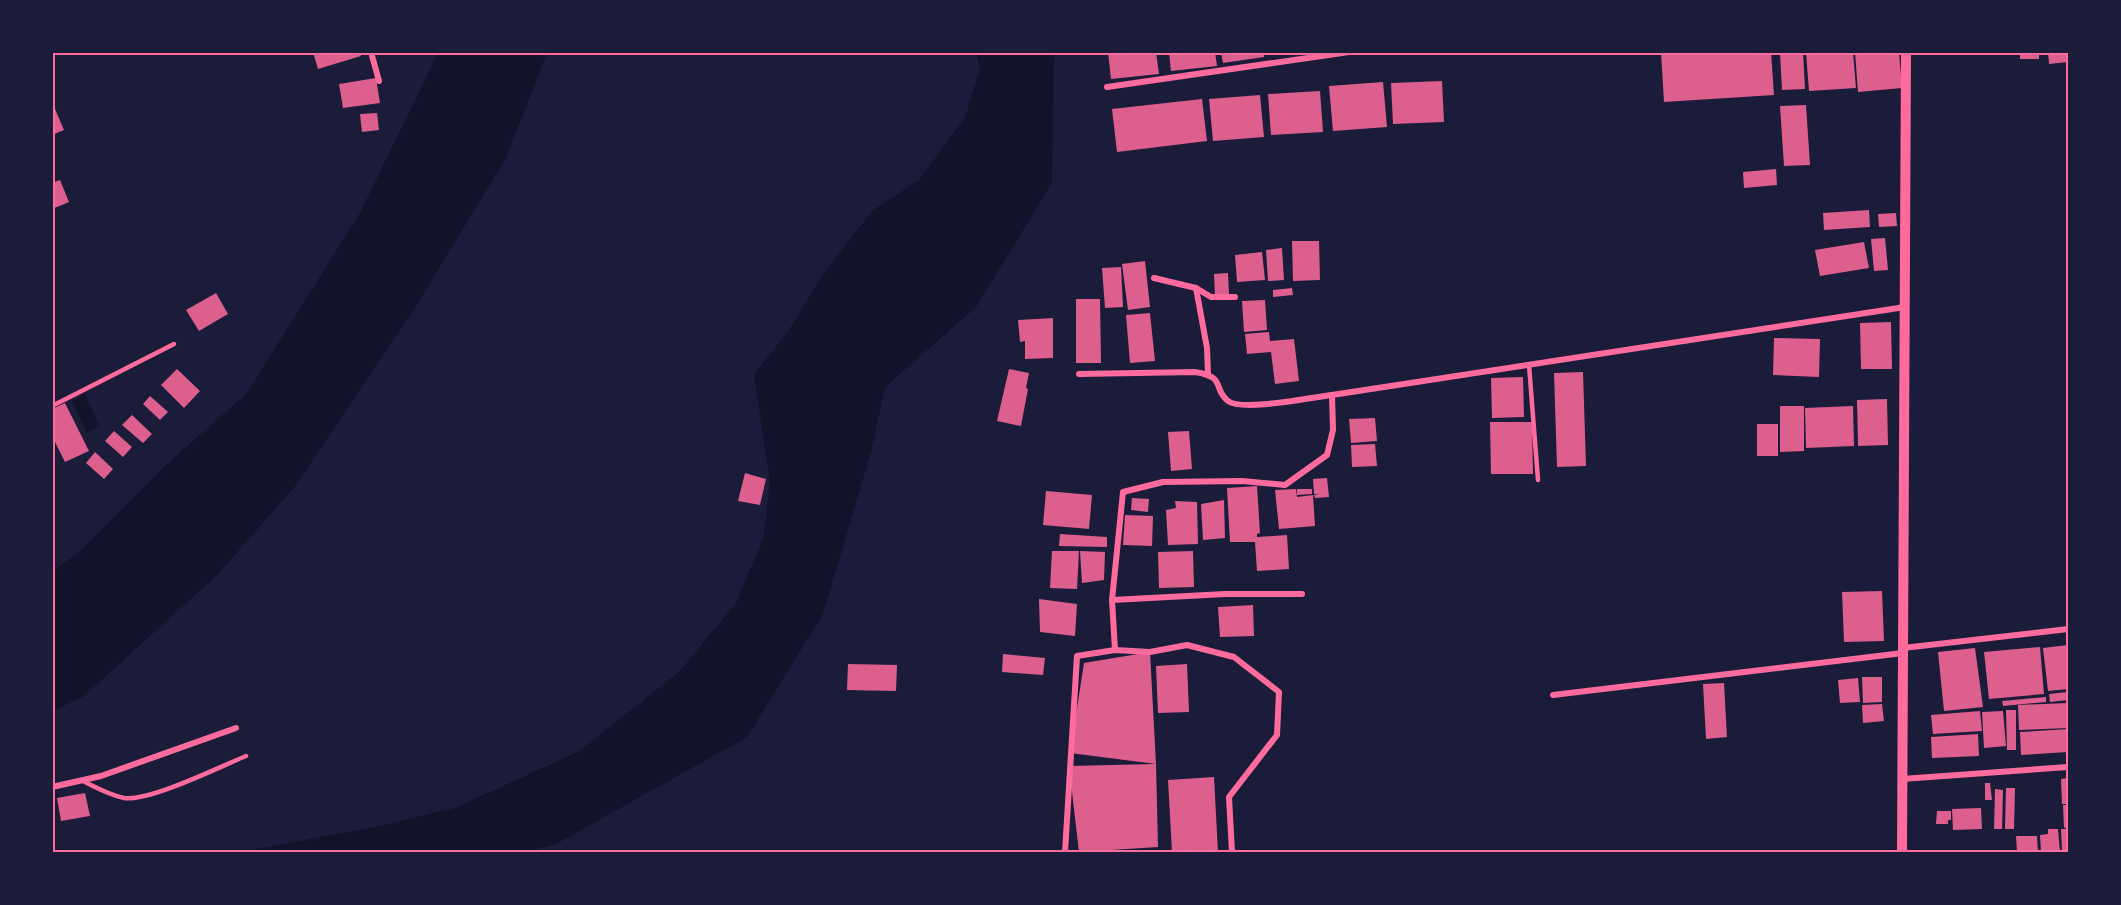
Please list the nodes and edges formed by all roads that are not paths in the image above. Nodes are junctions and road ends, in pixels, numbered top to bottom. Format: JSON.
{"nodes":[{"id":1,"x":371,"y":52,"type":"edge"},
{"id":2,"x":1349,"y":52,"type":"edge"},
{"id":3,"x":1906,"y":52,"type":"edge"},
{"id":4,"x":379,"y":81,"type":"dead end"},
{"id":5,"x":1107,"y":87,"type":"dead end"},
{"id":6,"x":1154,"y":278,"type":"dead end"},
{"id":7,"x":1196,"y":288,"type":"junction"},
{"id":8,"x":1235,"y":297,"type":"dead end"},
{"id":9,"x":1906,"y":307,"type":"junction"},
{"id":10,"x":174,"y":344,"type":"dead end"},
{"id":11,"x":1529,"y":365,"type":"junction"},
{"id":12,"x":1079,"y":374,"type":"dead end"},
{"id":13,"x":1208,"y":374,"type":"junction"},
{"id":14,"x":1332,"y":395,"type":"junction"},
{"id":15,"x":52,"y":406,"type":"edge"},
{"id":16,"x":1538,"y":480,"type":"dead end"},
{"id":17,"x":1302,"y":594,"type":"dead end"},
{"id":18,"x":1112,"y":600,"type":"junction"},
{"id":19,"x":2068,"y":629,"type":"edge"},
{"id":20,"x":1115,"y":650,"type":"junction"},
{"id":21,"x":1903,"y":651,"type":"junction"},
{"id":22,"x":1553,"y":695,"type":"dead end"},
{"id":23,"x":237,"y":728,"type":"dead end"},
{"id":24,"x":246,"y":756,"type":"dead end"},
{"id":25,"x":2068,"y":767,"type":"edge"},
{"id":26,"x":1902,"y":779,"type":"junction"},
{"id":27,"x":81,"y":780,"type":"junction"},
{"id":28,"x":52,"y":787,"type":"edge"},
{"id":29,"x":1065,"y":852,"type":"edge"},
{"id":30,"x":1232,"y":852,"type":"edge"},
{"id":31,"x":1902,"y":852,"type":"edge"}],
"edges":[{"from":1,"to":4,"type":"street"},
{"from":2,"to":5,"type":"street"},
{"from":3,"to":9,"type":"street"},
{"from":6,"to":7,"type":"street"},
{"from":7,"to":8,"type":"street"},
{"from":7,"to":13,"type":"street"},
{"from":9,"to":11,"type":"street"},
{"from":9,"to":21,"type":"street"},
{"from":10,"to":15,"type":"lane"},
{"from":11,"to":14,"type":"street"},
{"from":11,"to":16,"type":"lane"},
{"from":12,"to":13,"type":"street"},
{"from":13,"to":14,"type":"street"},
{"from":14,"to":18,"type":"street"},
{"from":17,"to":18,"type":"street"},
{"from":18,"to":20,"type":"street"},
{"from":19,"to":21,"type":"street"},
{"from":20,"to":29,"type":"street"},
{"from":20,"to":30,"type":"street"},
{"from":21,"to":22,"type":"street"},
{"from":21,"to":26,"type":"street"},
{"from":23,"to":27,"type":"street"},
{"from":24,"to":27,"type":"lane"},
{"from":25,"to":26,"type":"street"},
{"from":26,"to":31,"type":"street"},
{"from":27,"to":28,"type":"street"}]}
